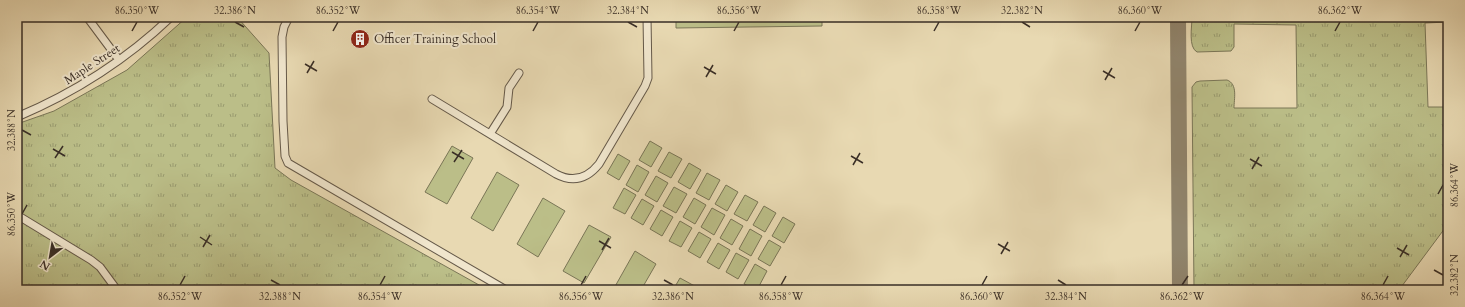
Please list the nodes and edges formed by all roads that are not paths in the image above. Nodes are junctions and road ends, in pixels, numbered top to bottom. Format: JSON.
{"nodes":[{"id":1,"x":87,"y":17,"type":"edge"},
{"id":2,"x":171,"y":17,"type":"edge"},
{"id":3,"x":289,"y":17,"type":"edge"},
{"id":4,"x":647,"y":17,"type":"edge"},
{"id":5,"x":119,"y":60,"type":"junction"},
{"id":6,"x":519,"y":73,"type":"dead end"},
{"id":7,"x":432,"y":99,"type":"dead end"},
{"id":8,"x":17,"y":117,"type":"edge"},
{"id":9,"x":490,"y":134,"type":"junction"},
{"id":10,"x":17,"y":216,"type":"edge"},
{"id":11,"x":117,"y":290,"type":"edge"},
{"id":12,"x":506,"y":290,"type":"edge"}],
"edges":[{"from":1,"to":5,"type":"street"},
{"from":2,"to":5,"type":"street","name":"Maple Street"},
{"from":3,"to":12,"type":"street"},
{"from":4,"to":9,"type":"street"},
{"from":5,"to":8,"type":"street","name":"Maple Street"},
{"from":6,"to":9,"type":"street"},
{"from":7,"to":9,"type":"street"},
{"from":10,"to":11,"type":"street"}]}
